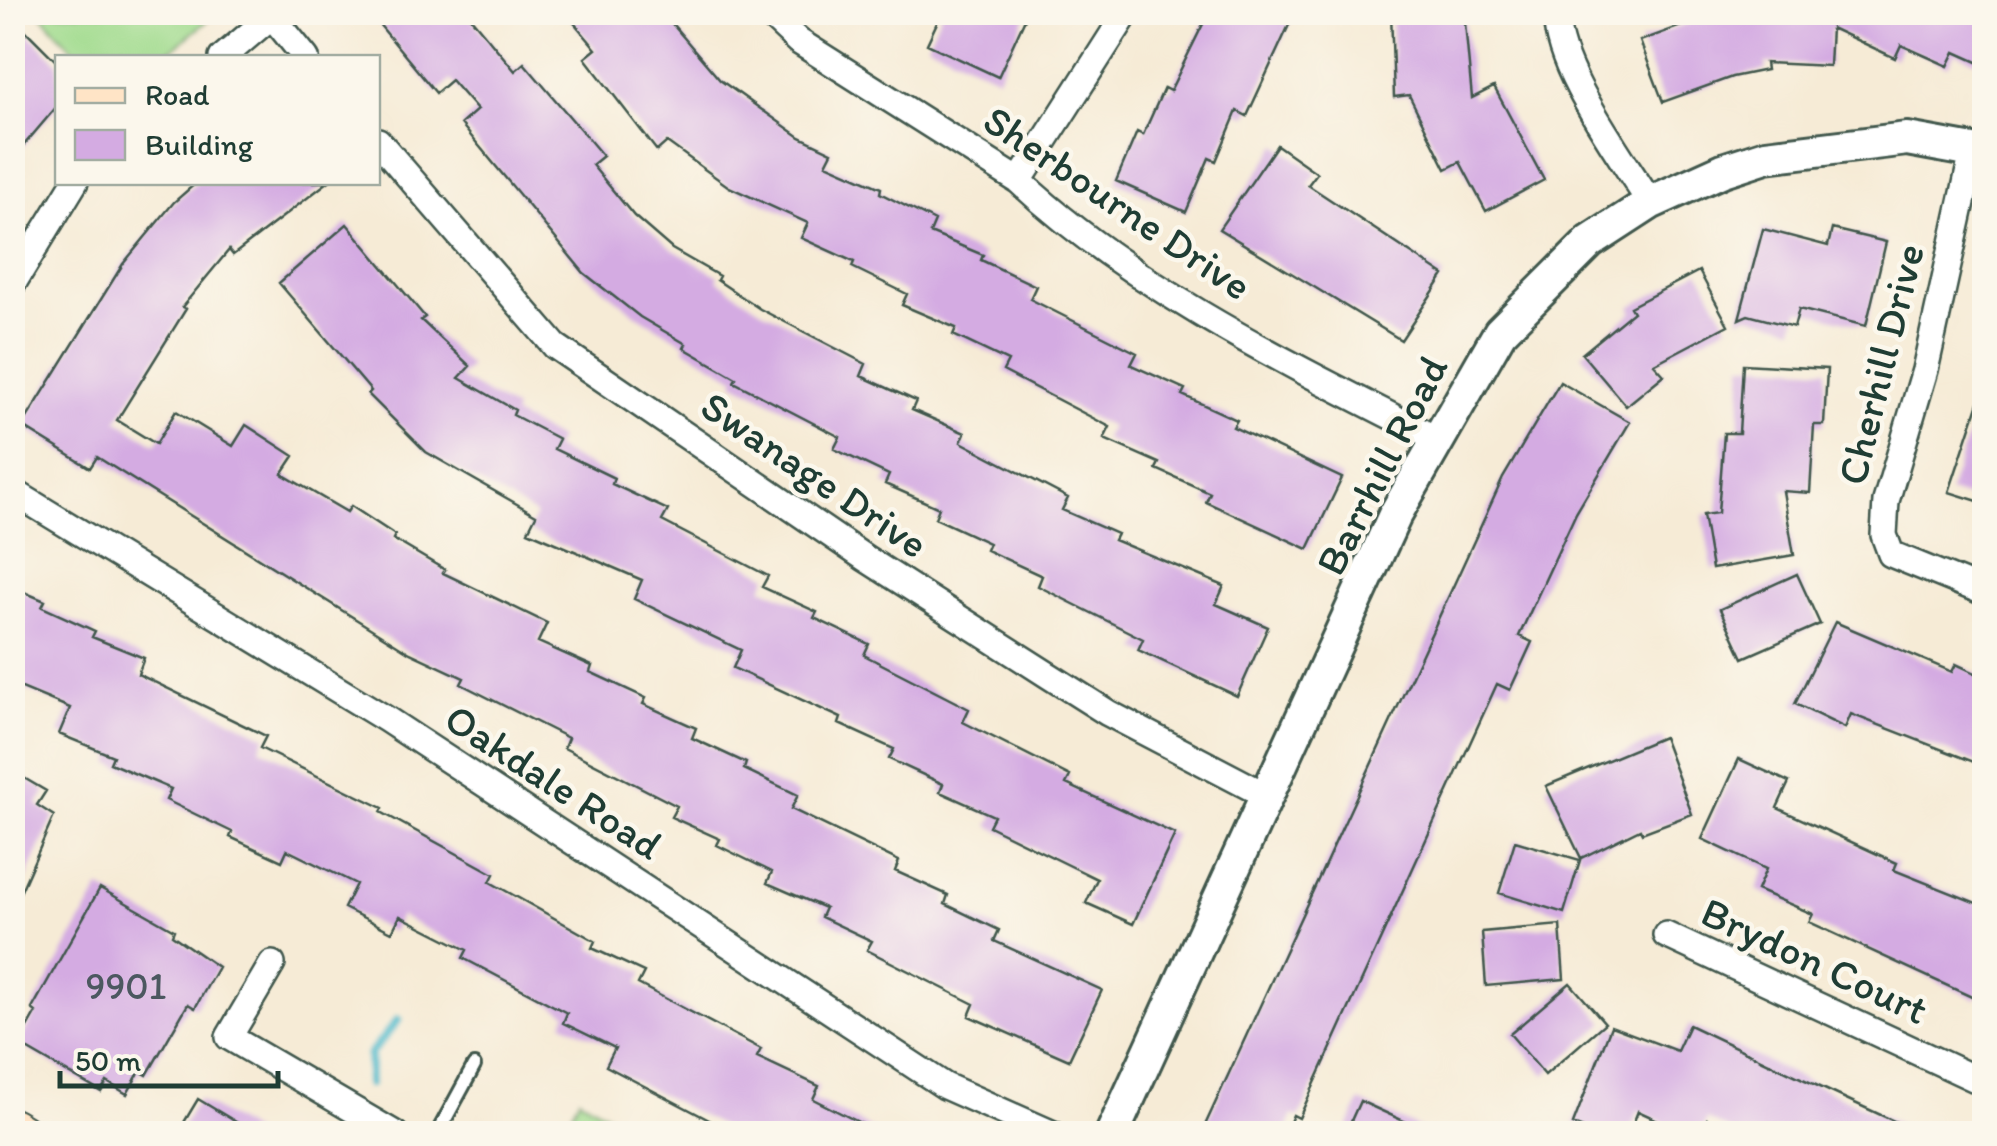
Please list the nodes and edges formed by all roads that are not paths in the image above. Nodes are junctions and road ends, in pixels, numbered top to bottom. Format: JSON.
{"nodes":[{"id":1,"x":768,"y":12,"type":"edge"},
{"id":2,"x":1127,"y":12,"type":"edge"},
{"id":3,"x":1556,"y":12,"type":"edge"},
{"id":4,"x":274,"y":14,"type":"edge"},
{"id":5,"x":226,"y":55,"type":"edge"},
{"id":6,"x":304,"y":55,"type":"edge"},
{"id":7,"x":380,"y":143,"type":"edge"},
{"id":8,"x":1979,"y":153,"type":"edge"},
{"id":9,"x":1019,"y":182,"type":"junction"},
{"id":10,"x":74,"y":185,"type":"edge"},
{"id":11,"x":1650,"y":203,"type":"junction"},
{"id":12,"x":12,"y":285,"type":"edge"},
{"id":13,"x":1436,"y":439,"type":"junction"},
{"id":14,"x":12,"y":491,"type":"edge"},
{"id":15,"x":1984,"y":592,"type":"edge"},
{"id":16,"x":1269,"y":797,"type":"junction"},
{"id":17,"x":1666,"y":935,"type":"dead end"},
{"id":18,"x":272,"y":964,"type":"dead end"},
{"id":19,"x":474,"y":1066,"type":"dead end"},
{"id":20,"x":1984,"y":1083,"type":"edge"},
{"id":21,"x":12,"y":1128,"type":"edge"},
{"id":22,"x":22,"y":1134,"type":"edge"},
{"id":23,"x":395,"y":1134,"type":"edge"},
{"id":24,"x":438,"y":1134,"type":"edge"},
{"id":25,"x":1053,"y":1134,"type":"edge"},
{"id":26,"x":1112,"y":1134,"type":"edge"}],
"edges":[{"from":1,"to":9,"type":"street","name":"Sherbourne Drive"},
{"from":2,"to":9,"type":"street"},
{"from":3,"to":11,"type":"street"},
{"from":4,"to":5,"type":"street"},
{"from":4,"to":6,"type":"street"},
{"from":7,"to":16,"type":"street","name":"Swanage Drive"},
{"from":8,"to":11,"type":"street","name":"Barrhill Road"},
{"from":8,"to":15,"type":"street","name":"Cherhill Drive"},
{"from":9,"to":13,"type":"street","name":"Sherbourne Drive"},
{"from":10,"to":12,"type":"street"},
{"from":11,"to":13,"type":"street","name":"Barrhill Road"},
{"from":13,"to":16,"type":"street","name":"Barrhill Road"},
{"from":14,"to":25,"type":"street","name":"Oakdale Road"},
{"from":16,"to":26,"type":"street","name":"Barrhill Road"},
{"from":17,"to":20,"type":"street","name":"Brydon Court"},
{"from":18,"to":23,"type":"street"},
{"from":19,"to":24,"type":"lane"},
{"from":21,"to":22,"type":"main road"}]}
